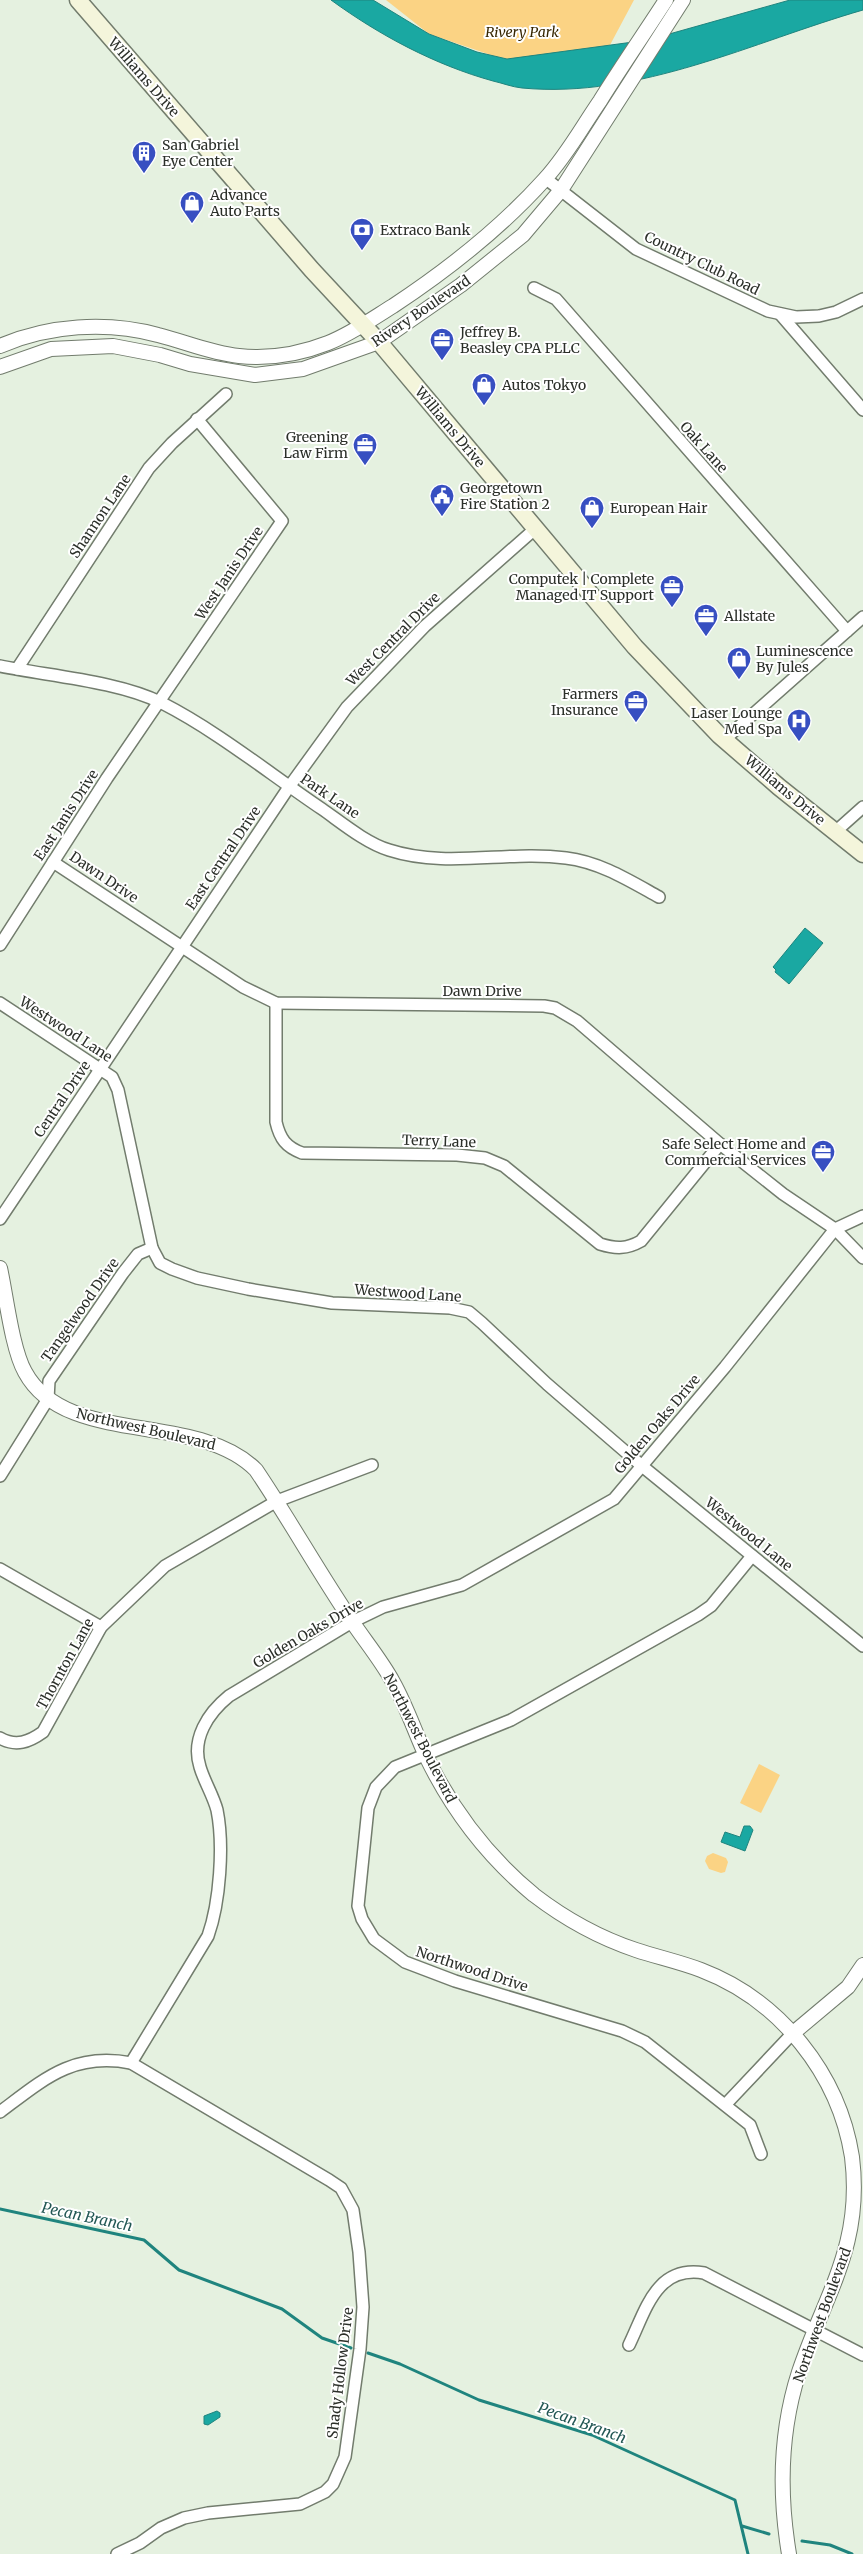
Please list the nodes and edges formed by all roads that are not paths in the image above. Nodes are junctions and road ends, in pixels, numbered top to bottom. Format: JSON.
{"nodes":[{"id":1,"x":78,"y":0,"type":"edge"},
{"id":2,"x":666,"y":0,"type":"edge"},
{"id":3,"x":683,"y":0,"type":"edge"},
{"id":4,"x":546,"y":178,"type":"junction"},
{"id":5,"x":562,"y":190,"type":"junction"},
{"id":6,"x":534,"y":288,"type":"dead end"},
{"id":7,"x":863,"y":299,"type":"edge"},
{"id":8,"x":780,"y":314,"type":"junction"},
{"id":9,"x":363,"y":326,"type":"junction"},
{"id":10,"x":379,"y":342,"type":"junction"},
{"id":11,"x":0,"y":346,"type":"edge"},
{"id":12,"x":0,"y":366,"type":"edge"},
{"id":13,"x":226,"y":394,"type":"dead end"},
{"id":14,"x":863,"y":410,"type":"edge"},
{"id":15,"x":197,"y":419,"type":"junction"},
{"id":16,"x":536,"y":528,"type":"junction"},
{"id":17,"x":863,"y":617,"type":"edge"},
{"id":18,"x":847,"y":631,"type":"junction"},
{"id":19,"x":0,"y":666,"type":"edge"},
{"id":20,"x":17,"y":669,"type":"junction"},
{"id":21,"x":161,"y":702,"type":"junction"},
{"id":22,"x":725,"y":739,"type":"junction"},
{"id":23,"x":289,"y":787,"type":"junction"},
{"id":24,"x":863,"y":807,"type":"edge"},
{"id":25,"x":835,"y":832,"type":"junction"},
{"id":26,"x":863,"y":854,"type":"edge"},
{"id":27,"x":53,"y":862,"type":"junction"},
{"id":28,"x":659,"y":897,"type":"dead end"},
{"id":29,"x":0,"y":945,"type":"edge"},
{"id":30,"x":182,"y":947,"type":"junction"},
{"id":31,"x":0,"y":1003,"type":"edge"},
{"id":32,"x":276,"y":1003,"type":"junction"},
{"id":33,"x":100,"y":1069,"type":"junction"},
{"id":34,"x":720,"y":1144,"type":"junction"},
{"id":35,"x":863,"y":1216,"type":"edge"},
{"id":36,"x":0,"y":1218,"type":"edge"},
{"id":37,"x":835,"y":1229,"type":"junction"},
{"id":38,"x":152,"y":1248,"type":"junction"},
{"id":39,"x":863,"y":1258,"type":"edge"},
{"id":40,"x":0,"y":1268,"type":"edge"},
{"id":41,"x":48,"y":1399,"type":"junction"},
{"id":42,"x":372,"y":1464,"type":"dead end"},
{"id":43,"x":642,"y":1466,"type":"junction"},
{"id":44,"x":0,"y":1476,"type":"edge"},
{"id":45,"x":276,"y":1501,"type":"junction"},
{"id":46,"x":752,"y":1556,"type":"junction"},
{"id":47,"x":0,"y":1569,"type":"edge"},
{"id":48,"x":352,"y":1622,"type":"junction"},
{"id":49,"x":101,"y":1628,"type":"junction"},
{"id":50,"x":863,"y":1646,"type":"edge"},
{"id":51,"x":0,"y":1738,"type":"edge"},
{"id":52,"x":426,"y":1754,"type":"junction"},
{"id":53,"x":863,"y":1965,"type":"edge"},
{"id":54,"x":792,"y":2034,"type":"junction"},
{"id":55,"x":131,"y":2063,"type":"junction"},
{"id":56,"x":726,"y":2104,"type":"junction"},
{"id":57,"x":0,"y":2112,"type":"edge"},
{"id":58,"x":761,"y":2154,"type":"dead end"},
{"id":59,"x":814,"y":2330,"type":"junction"},
{"id":60,"x":629,"y":2345,"type":"dead end"},
{"id":61,"x":863,"y":2355,"type":"edge"},
{"id":62,"x":117,"y":2554,"type":"edge"},
{"id":63,"x":788,"y":2554,"type":"edge"}],
"edges":[{"from":1,"to":9,"type":"main road","name":"Williams Drive"},
{"from":2,"to":4,"type":"street","name":"Rivery Boulevard"},
{"from":3,"to":5,"type":"street","name":"Rivery Boulevard"},
{"from":4,"to":5,"type":"street","name":"Country Club Road"},
{"from":4,"to":9,"type":"street","name":"Rivery Boulevard"},
{"from":5,"to":8,"type":"street","name":"Country Club Road"},
{"from":5,"to":10,"type":"street","name":"Rivery Boulevard"},
{"from":6,"to":18,"type":"street","name":"Oak Lane"},
{"from":7,"to":8,"type":"street","name":"Country Club Road"},
{"from":8,"to":14,"type":"street"},
{"from":9,"to":10,"type":"main road","name":"Williams Drive"},
{"from":9,"to":11,"type":"street","name":"Rivery Boulevard"},
{"from":10,"to":12,"type":"street","name":"Rivery Boulevard"},
{"from":10,"to":16,"type":"main road","name":"Williams Drive"},
{"from":13,"to":15,"type":"street","name":"Shannon Lane"},
{"from":15,"to":20,"type":"street","name":"Shannon Lane"},
{"from":15,"to":21,"type":"street","name":"West Janis Drive"},
{"from":16,"to":22,"type":"main road","name":"Williams Drive"},
{"from":16,"to":23,"type":"street","name":"West Central Drive"},
{"from":17,"to":18,"type":"street"},
{"from":18,"to":22,"type":"street"},
{"from":19,"to":20,"type":"street","name":"Park Lane"},
{"from":20,"to":21,"type":"street","name":"Park Lane"},
{"from":21,"to":23,"type":"street","name":"Park Lane"},
{"from":21,"to":27,"type":"street","name":"East Janis Drive"},
{"from":22,"to":25,"type":"main road","name":"Williams Drive"},
{"from":23,"to":28,"type":"street","name":"Park Lane"},
{"from":23,"to":30,"type":"street","name":"East Central Drive"},
{"from":24,"to":25,"type":"street"},
{"from":25,"to":26,"type":"main road","name":"Williams Drive"},
{"from":27,"to":29,"type":"street","name":"East Janis Drive"},
{"from":27,"to":30,"type":"street","name":"Dawn Drive"},
{"from":30,"to":32,"type":"street","name":"Dawn Drive"},
{"from":30,"to":33,"type":"street","name":"Central Drive"},
{"from":31,"to":33,"type":"street","name":"Westwood Lane"},
{"from":32,"to":34,"type":"street","name":"Dawn Drive"},
{"from":32,"to":34,"type":"street","name":"Terry Lane"},
{"from":33,"to":36,"type":"street","name":"Central Drive"},
{"from":33,"to":38,"type":"street","name":"Westwood Lane"},
{"from":34,"to":37,"type":"street","name":"Dawn Drive"},
{"from":35,"to":37,"type":"street","name":"Golden Oaks Drive"},
{"from":37,"to":39,"type":"street","name":"Dawn Drive"},
{"from":37,"to":43,"type":"street","name":"Golden Oaks Drive"},
{"from":38,"to":41,"type":"street","name":"Tangelwood Drive"},
{"from":38,"to":43,"type":"street","name":"Westwood Lane"},
{"from":40,"to":41,"type":"street","name":"Northwest Boulevard"},
{"from":41,"to":44,"type":"street","name":"Tangelwood Drive"},
{"from":41,"to":45,"type":"street","name":"Northwest Boulevard"},
{"from":42,"to":45,"type":"street","name":"Thornton Lane"},
{"from":43,"to":46,"type":"street","name":"Westwood Lane"},
{"from":43,"to":48,"type":"street","name":"Golden Oaks Drive"},
{"from":45,"to":48,"type":"street","name":"Northwest Boulevard"},
{"from":45,"to":49,"type":"street","name":"Thornton Lane"},
{"from":46,"to":50,"type":"street","name":"Westwood Lane"},
{"from":46,"to":52,"type":"street","name":"Northwood Drive"},
{"from":47,"to":49,"type":"street"},
{"from":48,"to":52,"type":"street","name":"Northwest Boulevard"},
{"from":48,"to":55,"type":"street","name":"Golden Oaks Drive"},
{"from":49,"to":51,"type":"street","name":"Thornton Lane"},
{"from":52,"to":54,"type":"street","name":"Northwest Boulevard"},
{"from":52,"to":56,"type":"street","name":"Northwood Drive"},
{"from":53,"to":54,"type":"street"},
{"from":54,"to":56,"type":"street"},
{"from":54,"to":59,"type":"street","name":"Northwest Boulevard"},
{"from":55,"to":57,"type":"street"},
{"from":55,"to":62,"type":"street","name":"Shady Hollow Drive"},
{"from":56,"to":58,"type":"street","name":"Northwood Drive"},
{"from":59,"to":60,"type":"street"},
{"from":59,"to":61,"type":"street"},
{"from":59,"to":63,"type":"street","name":"Northwest Boulevard"}]}
